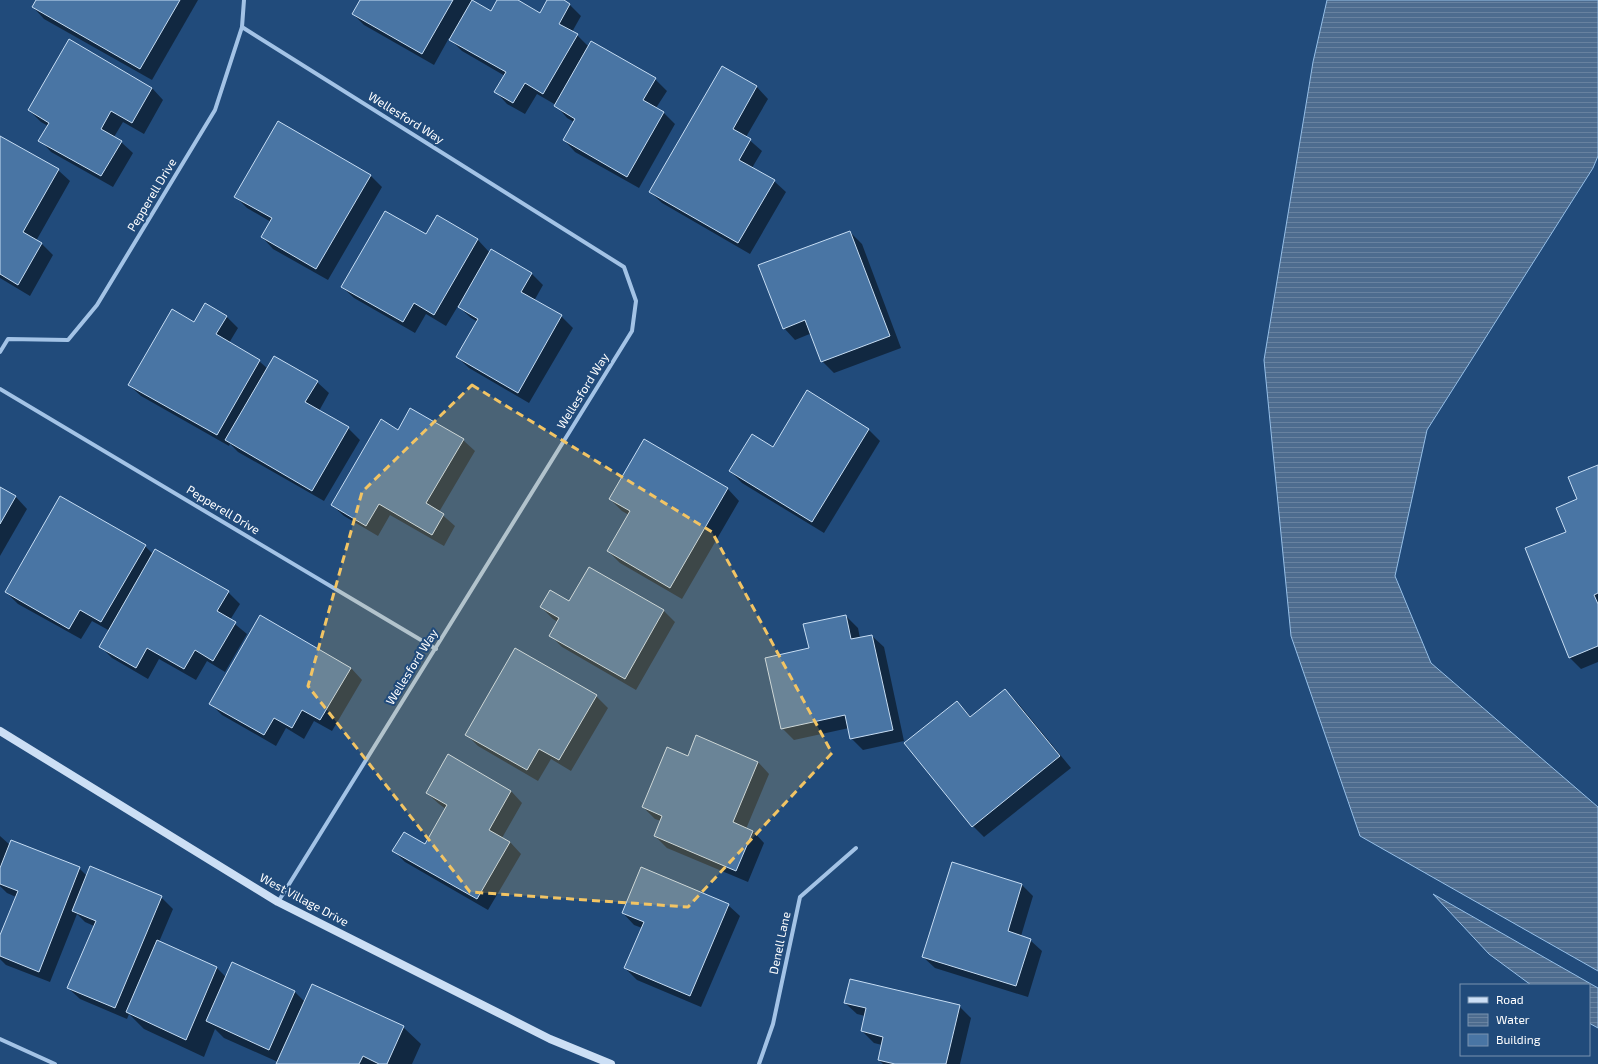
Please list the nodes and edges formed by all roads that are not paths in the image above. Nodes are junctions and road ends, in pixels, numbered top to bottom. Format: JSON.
{"nodes":[{"id":1,"x":244,"y":0,"type":"edge"},
{"id":2,"x":242,"y":27,"type":"junction"},
{"id":3,"x":0,"y":352,"type":"edge"},
{"id":4,"x":0,"y":389,"type":"edge"},
{"id":5,"x":436,"y":649,"type":"junction"},
{"id":6,"x":0,"y":731,"type":"edge"},
{"id":7,"x":856,"y":848,"type":"dead end"},
{"id":8,"x":278,"y":902,"type":"junction"},
{"id":9,"x":0,"y":1039,"type":"edge"},
{"id":10,"x":55,"y":1064,"type":"edge"},
{"id":11,"x":611,"y":1064,"type":"edge"},
{"id":12,"x":759,"y":1064,"type":"edge"}],
"edges":[{"from":1,"to":2,"type":"street","name":"Pepperell Drive"},
{"from":2,"to":3,"type":"street","name":"Pepperell Drive"},
{"from":2,"to":5,"type":"street","name":"Wellesford Way"},
{"from":4,"to":5,"type":"street","name":"Pepperell Drive"},
{"from":5,"to":8,"type":"street","name":"Wellesford Way"},
{"from":6,"to":8,"type":"street","name":"West Village Drive"},
{"from":7,"to":12,"type":"street","name":"Denell Lane"},
{"from":8,"to":11,"type":"street","name":"West Village Drive"},
{"from":9,"to":10,"type":"street"}]}
